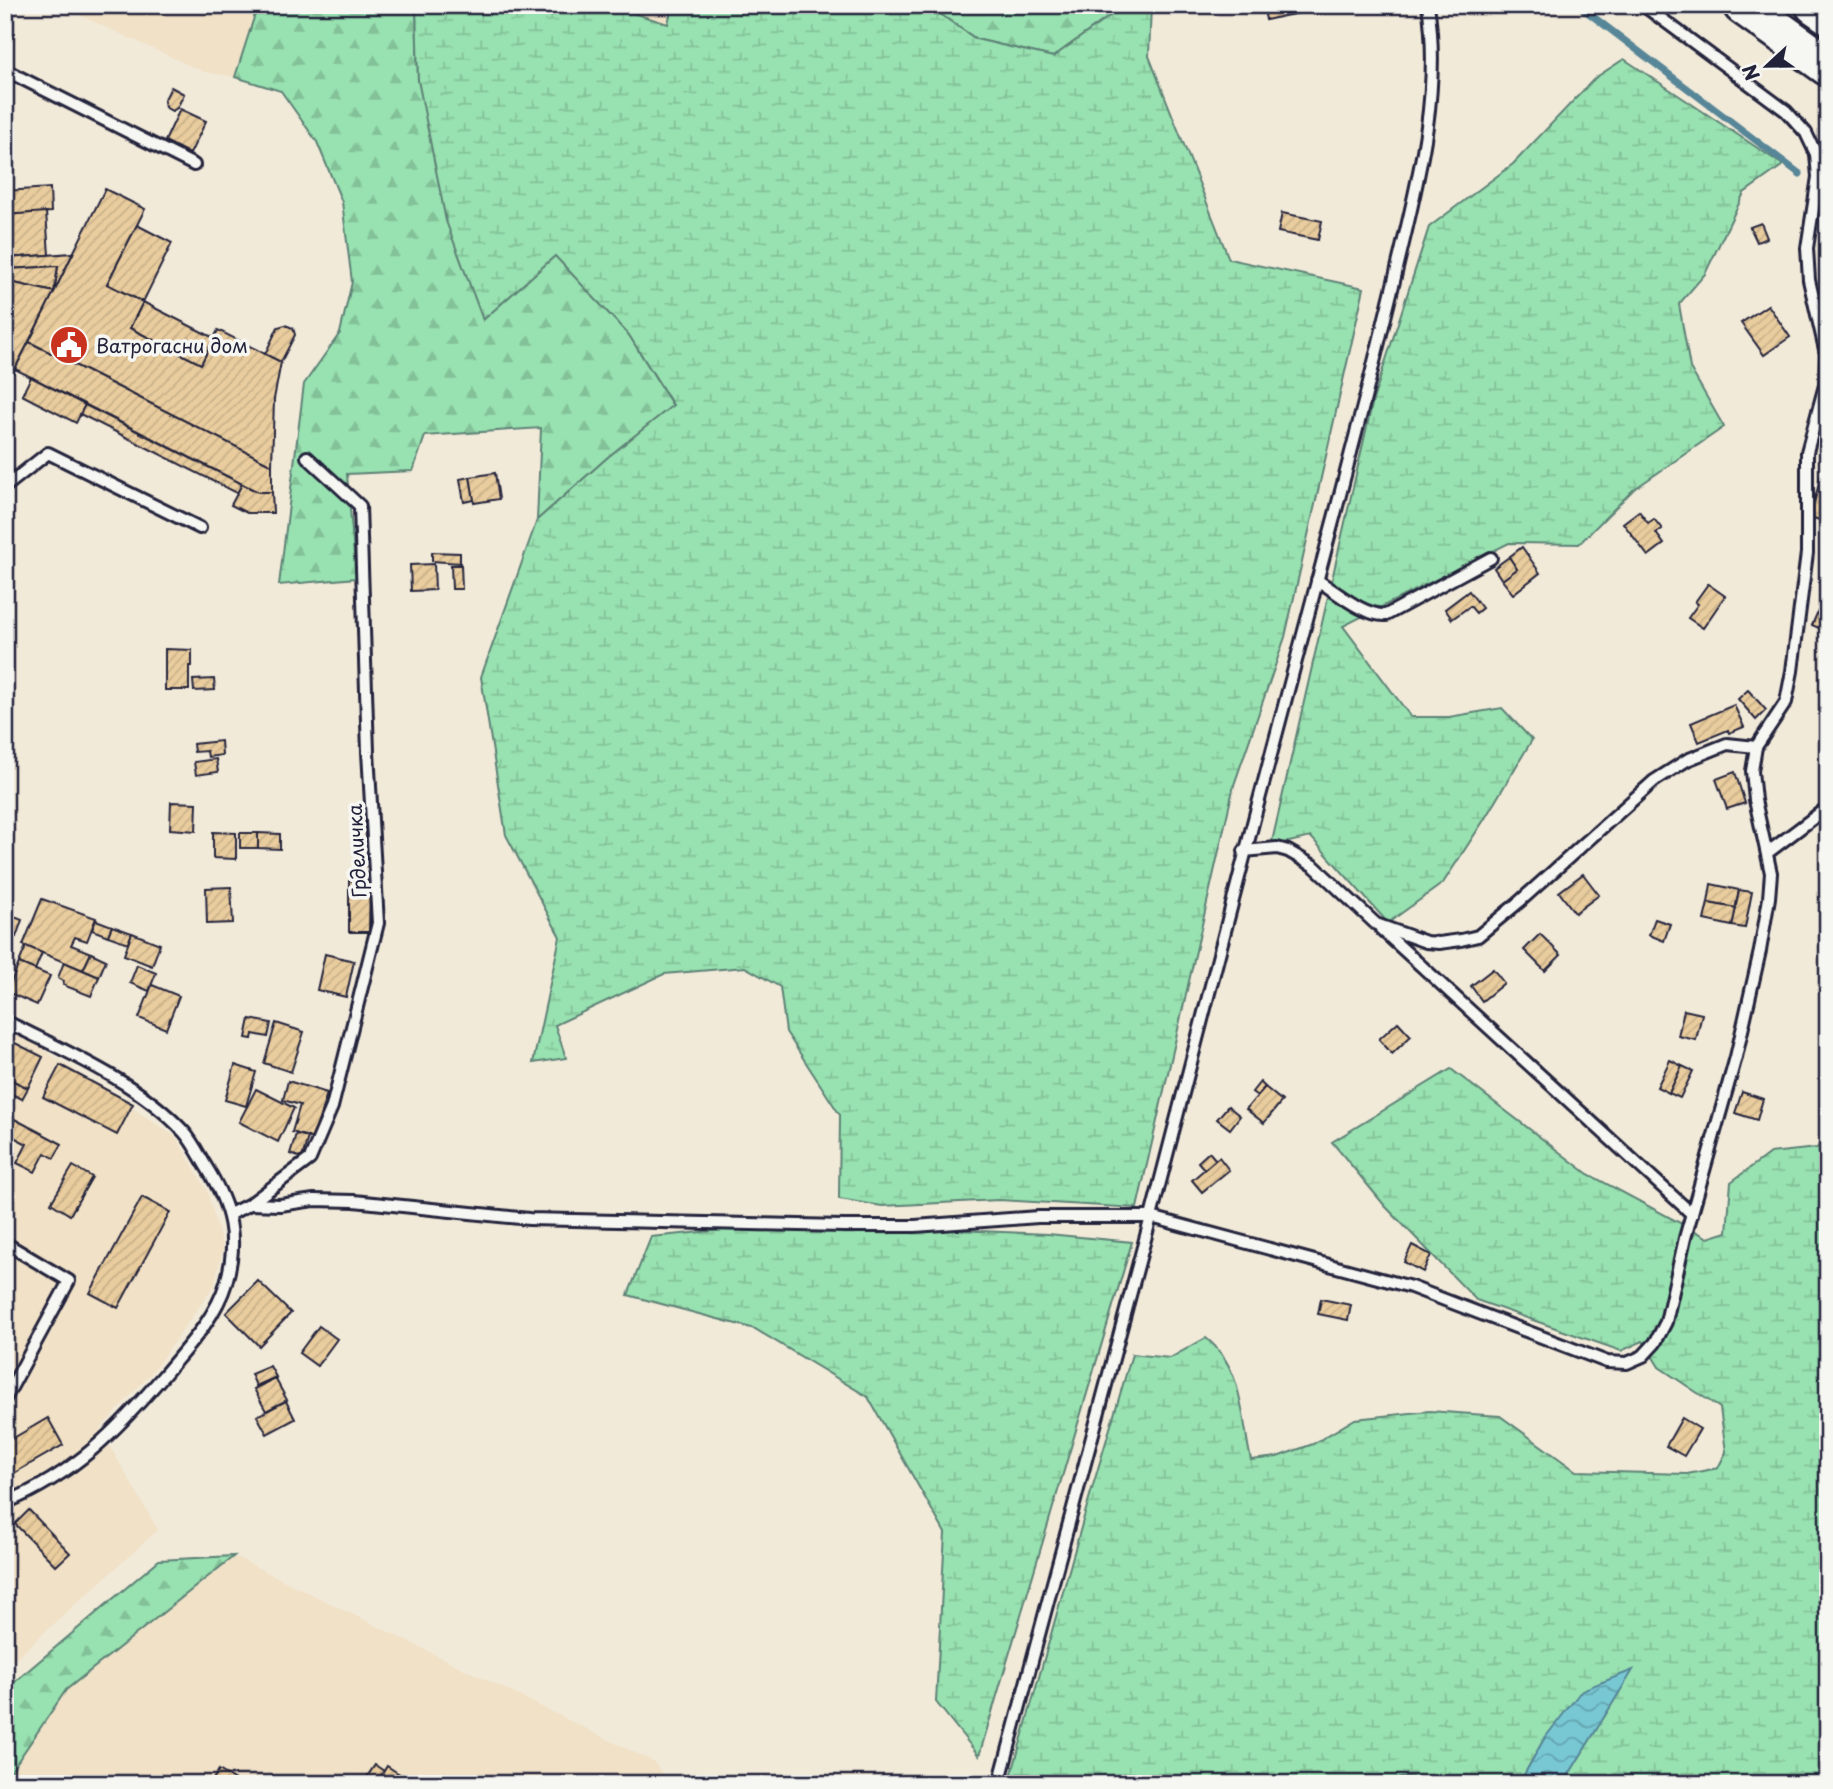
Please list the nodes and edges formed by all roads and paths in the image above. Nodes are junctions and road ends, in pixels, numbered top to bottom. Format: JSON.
{"nodes":[{"id":1,"x":1428,"y":5,"type":"edge"},
{"id":2,"x":1643,"y":5,"type":"edge"},
{"id":3,"x":1743,"y":5,"type":"edge"},
{"id":4,"x":1815,"y":5,"type":"edge"},
{"id":5,"x":1828,"y":14,"type":"edge"},
{"id":6,"x":1828,"y":66,"type":"edge"},
{"id":7,"x":5,"y":70,"type":"edge"},
{"id":8,"x":194,"y":165,"type":"dead end"},
{"id":9,"x":1826,"y":374,"type":"edge"},
{"id":10,"x":307,"y":457,"type":"dead end"},
{"id":11,"x":5,"y":487,"type":"edge"},
{"id":12,"x":200,"y":528,"type":"dead end"},
{"id":13,"x":1491,"y":558,"type":"dead end"},
{"id":14,"x":1317,"y":580,"type":"junction"},
{"id":15,"x":1756,"y":747,"type":"junction"},
{"id":16,"x":1828,"y":807,"type":"edge"},
{"id":17,"x":1244,"y":851,"type":"junction"},
{"id":18,"x":1767,"y":853,"type":"junction"},
{"id":19,"x":1376,"y":924,"type":"junction"},
{"id":20,"x":5,"y":1021,"type":"edge"},
{"id":21,"x":250,"y":1204,"type":"junction"},
{"id":22,"x":230,"y":1214,"type":"junction"},
{"id":23,"x":1692,"y":1214,"type":"junction"},
{"id":24,"x":1151,"y":1217,"type":"junction"},
{"id":25,"x":5,"y":1243,"type":"edge"},
{"id":26,"x":5,"y":1399,"type":"edge"},
{"id":27,"x":5,"y":1503,"type":"edge"},
{"id":28,"x":999,"y":1784,"type":"edge"}],
"edges":[{"from":1,"to":14,"type":"lane"},
{"from":2,"to":9,"type":"lane"},
{"from":3,"to":6,"type":"highway"},
{"from":4,"to":5,"type":"highway"},
{"from":7,"to":8,"type":"lane"},
{"from":9,"to":15,"type":"lane"},
{"from":10,"to":21,"type":"lane","name":"Грделичка"},
{"from":11,"to":12,"type":"lane"},
{"from":13,"to":14,"type":"lane"},
{"from":14,"to":17,"type":"lane"},
{"from":15,"to":18,"type":"lane"},
{"from":15,"to":19,"type":"lane"},
{"from":16,"to":18,"type":"lane"},
{"from":17,"to":19,"type":"lane"},
{"from":17,"to":24,"type":"lane"},
{"from":18,"to":23,"type":"lane"},
{"from":19,"to":23,"type":"lane"},
{"from":20,"to":22,"type":"lane"},
{"from":21,"to":22,"type":"lane","name":"Грделичка"},
{"from":21,"to":24,"type":"lane"},
{"from":22,"to":27,"type":"lane"},
{"from":23,"to":24,"type":"lane"},
{"from":24,"to":28,"type":"lane"},
{"from":25,"to":26,"type":"lane"}]}
